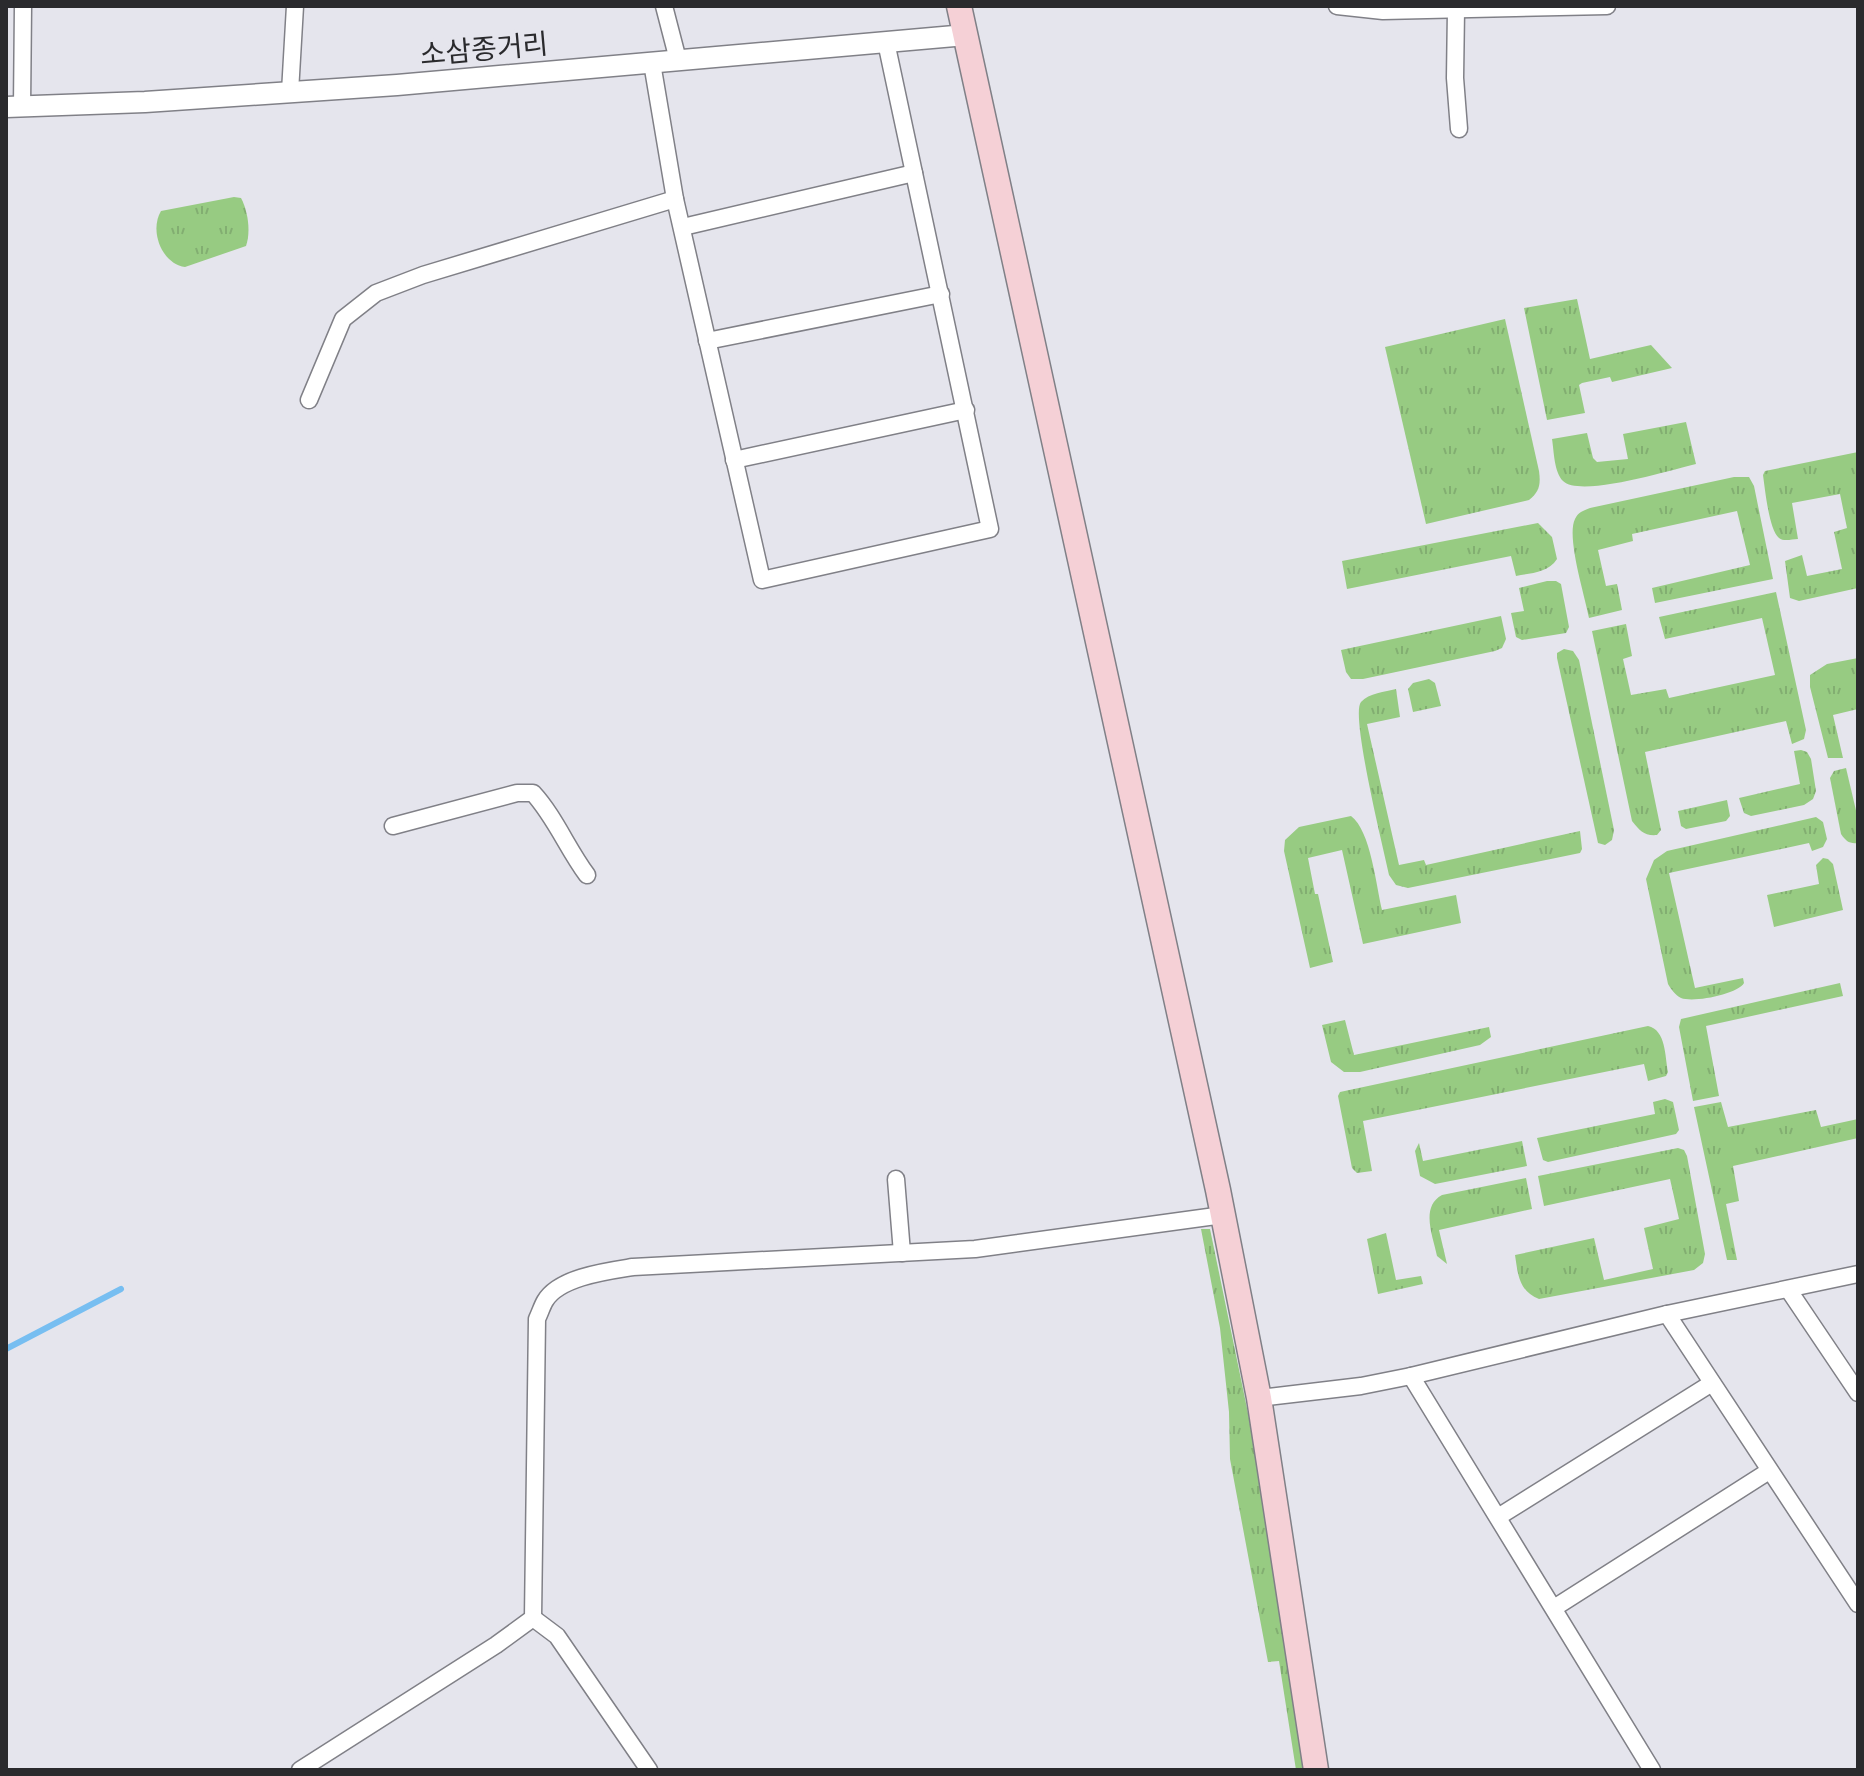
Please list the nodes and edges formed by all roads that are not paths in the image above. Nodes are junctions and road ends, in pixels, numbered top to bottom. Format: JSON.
{"nodes":[{"id":1,"x":23,"y":6,"type":"edge"},
{"id":2,"x":295,"y":6,"type":"edge"},
{"id":3,"x":664,"y":6,"type":"edge"},
{"id":4,"x":959,"y":6,"type":"edge"},
{"id":5,"x":1337,"y":6,"type":"edge"},
{"id":6,"x":1607,"y":6,"type":"edge"},
{"id":7,"x":1456,"y":10,"type":"junction"},
{"id":8,"x":966,"y":35,"type":"junction"},
{"id":9,"x":886,"y":42,"type":"junction"},
{"id":10,"x":678,"y":60,"type":"junction"},
{"id":11,"x":652,"y":63,"type":"junction"},
{"id":12,"x":290,"y":92,"type":"junction"},
{"id":13,"x":14,"y":107,"type":"edge"},
{"id":14,"x":1459,"y":129,"type":"dead end"},
{"id":15,"x":914,"y":173,"type":"junction"},
{"id":16,"x":675,"y":199,"type":"junction"},
{"id":17,"x":683,"y":227,"type":"junction"},
{"id":18,"x":941,"y":294,"type":"junction"},
{"id":19,"x":707,"y":341,"type":"junction"},
{"id":20,"x":309,"y":400,"type":"dead end"},
{"id":21,"x":966,"y":410,"type":"junction"},
{"id":22,"x":734,"y":460,"type":"junction"},
{"id":23,"x":393,"y":826,"type":"dead end"},
{"id":24,"x":587,"y":875,"type":"dead end"},
{"id":25,"x":896,"y":1179,"type":"dead end"},
{"id":26,"x":1223,"y":1215,"type":"junction"},
{"id":27,"x":902,"y":1253,"type":"junction"},
{"id":28,"x":1858,"y":1274,"type":"edge"},
{"id":29,"x":1788,"y":1289,"type":"junction"},
{"id":30,"x":1667,"y":1314,"type":"junction"},
{"id":31,"x":1411,"y":1376,"type":"junction"},
{"id":32,"x":1712,"y":1383,"type":"junction"},
{"id":33,"x":1858,"y":1393,"type":"edge"},
{"id":34,"x":1259,"y":1398,"type":"junction"},
{"id":35,"x":1769,"y":1471,"type":"junction"},
{"id":36,"x":1498,"y":1517,"type":"junction"},
{"id":37,"x":1858,"y":1604,"type":"edge"},
{"id":38,"x":1554,"y":1608,"type":"junction"},
{"id":39,"x":533,"y":1618,"type":"junction"},
{"id":40,"x":300,"y":1770,"type":"edge"},
{"id":41,"x":649,"y":1770,"type":"edge"},
{"id":42,"x":1316,"y":1770,"type":"edge"},
{"id":43,"x":1652,"y":1770,"type":"edge"}],
"edges":[{"from":1,"to":13,"type":"street"},
{"from":2,"to":12,"type":"street"},
{"from":3,"to":10,"type":"street"},
{"from":4,"to":8,"type":"main road"},
{"from":5,"to":7,"type":"street"},
{"from":6,"to":7,"type":"street"},
{"from":7,"to":14,"type":"street"},
{"from":8,"to":9,"type":"street","name":"소삼종거리"},
{"from":8,"to":26,"type":"main road"},
{"from":9,"to":10,"type":"street","name":"소삼종거리"},
{"from":9,"to":15,"type":"street"},
{"from":10,"to":11,"type":"street","name":"소삼종거리"},
{"from":11,"to":12,"type":"street","name":"소삼종거리"},
{"from":11,"to":16,"type":"street"},
{"from":12,"to":13,"type":"street","name":"소삼종거리"},
{"from":15,"to":17,"type":"street"},
{"from":15,"to":18,"type":"street"},
{"from":16,"to":17,"type":"street"},
{"from":16,"to":20,"type":"street"},
{"from":17,"to":19,"type":"street"},
{"from":18,"to":19,"type":"street"},
{"from":18,"to":21,"type":"street"},
{"from":19,"to":22,"type":"street"},
{"from":21,"to":22,"type":"street"},
{"from":21,"to":22,"type":"street"},
{"from":23,"to":24,"type":"street"},
{"from":25,"to":27,"type":"street"},
{"from":26,"to":27,"type":"street"},
{"from":26,"to":34,"type":"main road"},
{"from":27,"to":39,"type":"street"},
{"from":28,"to":29,"type":"street"},
{"from":29,"to":30,"type":"street"},
{"from":29,"to":33,"type":"street"},
{"from":30,"to":31,"type":"street"},
{"from":30,"to":32,"type":"street"},
{"from":31,"to":34,"type":"street"},
{"from":31,"to":36,"type":"street"},
{"from":32,"to":35,"type":"street"},
{"from":32,"to":36,"type":"street"},
{"from":34,"to":42,"type":"main road"},
{"from":35,"to":37,"type":"street"},
{"from":35,"to":38,"type":"street"},
{"from":36,"to":38,"type":"street"},
{"from":38,"to":43,"type":"street"},
{"from":39,"to":40,"type":"street"},
{"from":39,"to":41,"type":"street"}]}
